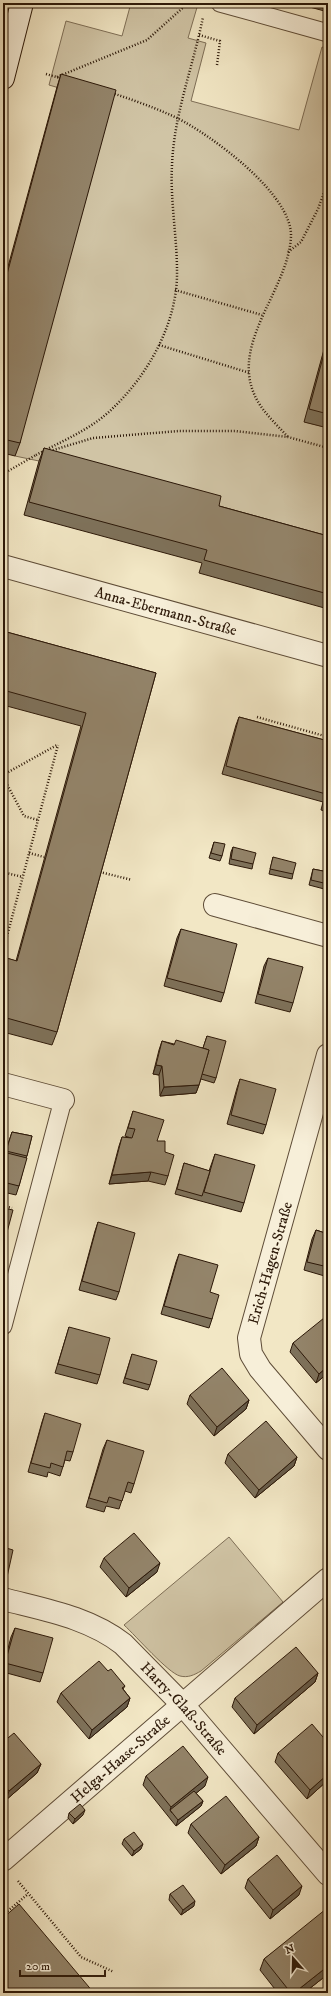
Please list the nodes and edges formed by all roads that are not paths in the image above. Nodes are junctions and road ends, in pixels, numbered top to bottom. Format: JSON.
{"nodes":[{"id":1,"x":22,"y":3,"type":"edge"},
{"id":2,"x":220,"y":3,"type":"edge"},
{"id":3,"x":328,"y":33,"type":"edge"},
{"id":4,"x":3,"y":78,"type":"edge"},
{"id":5,"x":3,"y":566,"type":"edge"},
{"id":6,"x":328,"y":656,"type":"edge"},
{"id":7,"x":215,"y":905,"type":"dead end"},
{"id":8,"x":328,"y":936,"type":"edge"},
{"id":9,"x":328,"y":1055,"type":"edge"},
{"id":10,"x":3,"y":1084,"type":"edge"},
{"id":11,"x":62,"y":1100,"type":"joint"},
{"id":12,"x":3,"y":1326,"type":"edge"},
{"id":13,"x":328,"y":1449,"type":"edge"},
{"id":14,"x":328,"y":1579,"type":"edge"},
{"id":15,"x":3,"y":1598,"type":"edge"},
{"id":16,"x":183,"y":1705,"type":"junction"},
{"id":17,"x":3,"y":1860,"type":"edge"},
{"id":18,"x":328,"y":1874,"type":"edge"}],
"edges":[{"from":1,"to":4,"type":"street"},
{"from":2,"to":3,"type":"lane"},
{"from":5,"to":6,"type":"street","name":"Anna-Ebermann-Straße"},
{"from":7,"to":8,"type":"street"},
{"from":9,"to":13,"type":"street","name":"Erich-Hagen-Straße"},
{"from":10,"to":11,"type":"street"},
{"from":11,"to":12,"type":"lane"},
{"from":14,"to":16,"type":"street","name":"Helga-Haase-Straße"},
{"from":15,"to":16,"type":"street","name":"Harry-Glaß-Straße"},
{"from":16,"to":17,"type":"street","name":"Helga-Haase-Straße"},
{"from":16,"to":18,"type":"street","name":"Harry-Glaß-Straße"}]}
